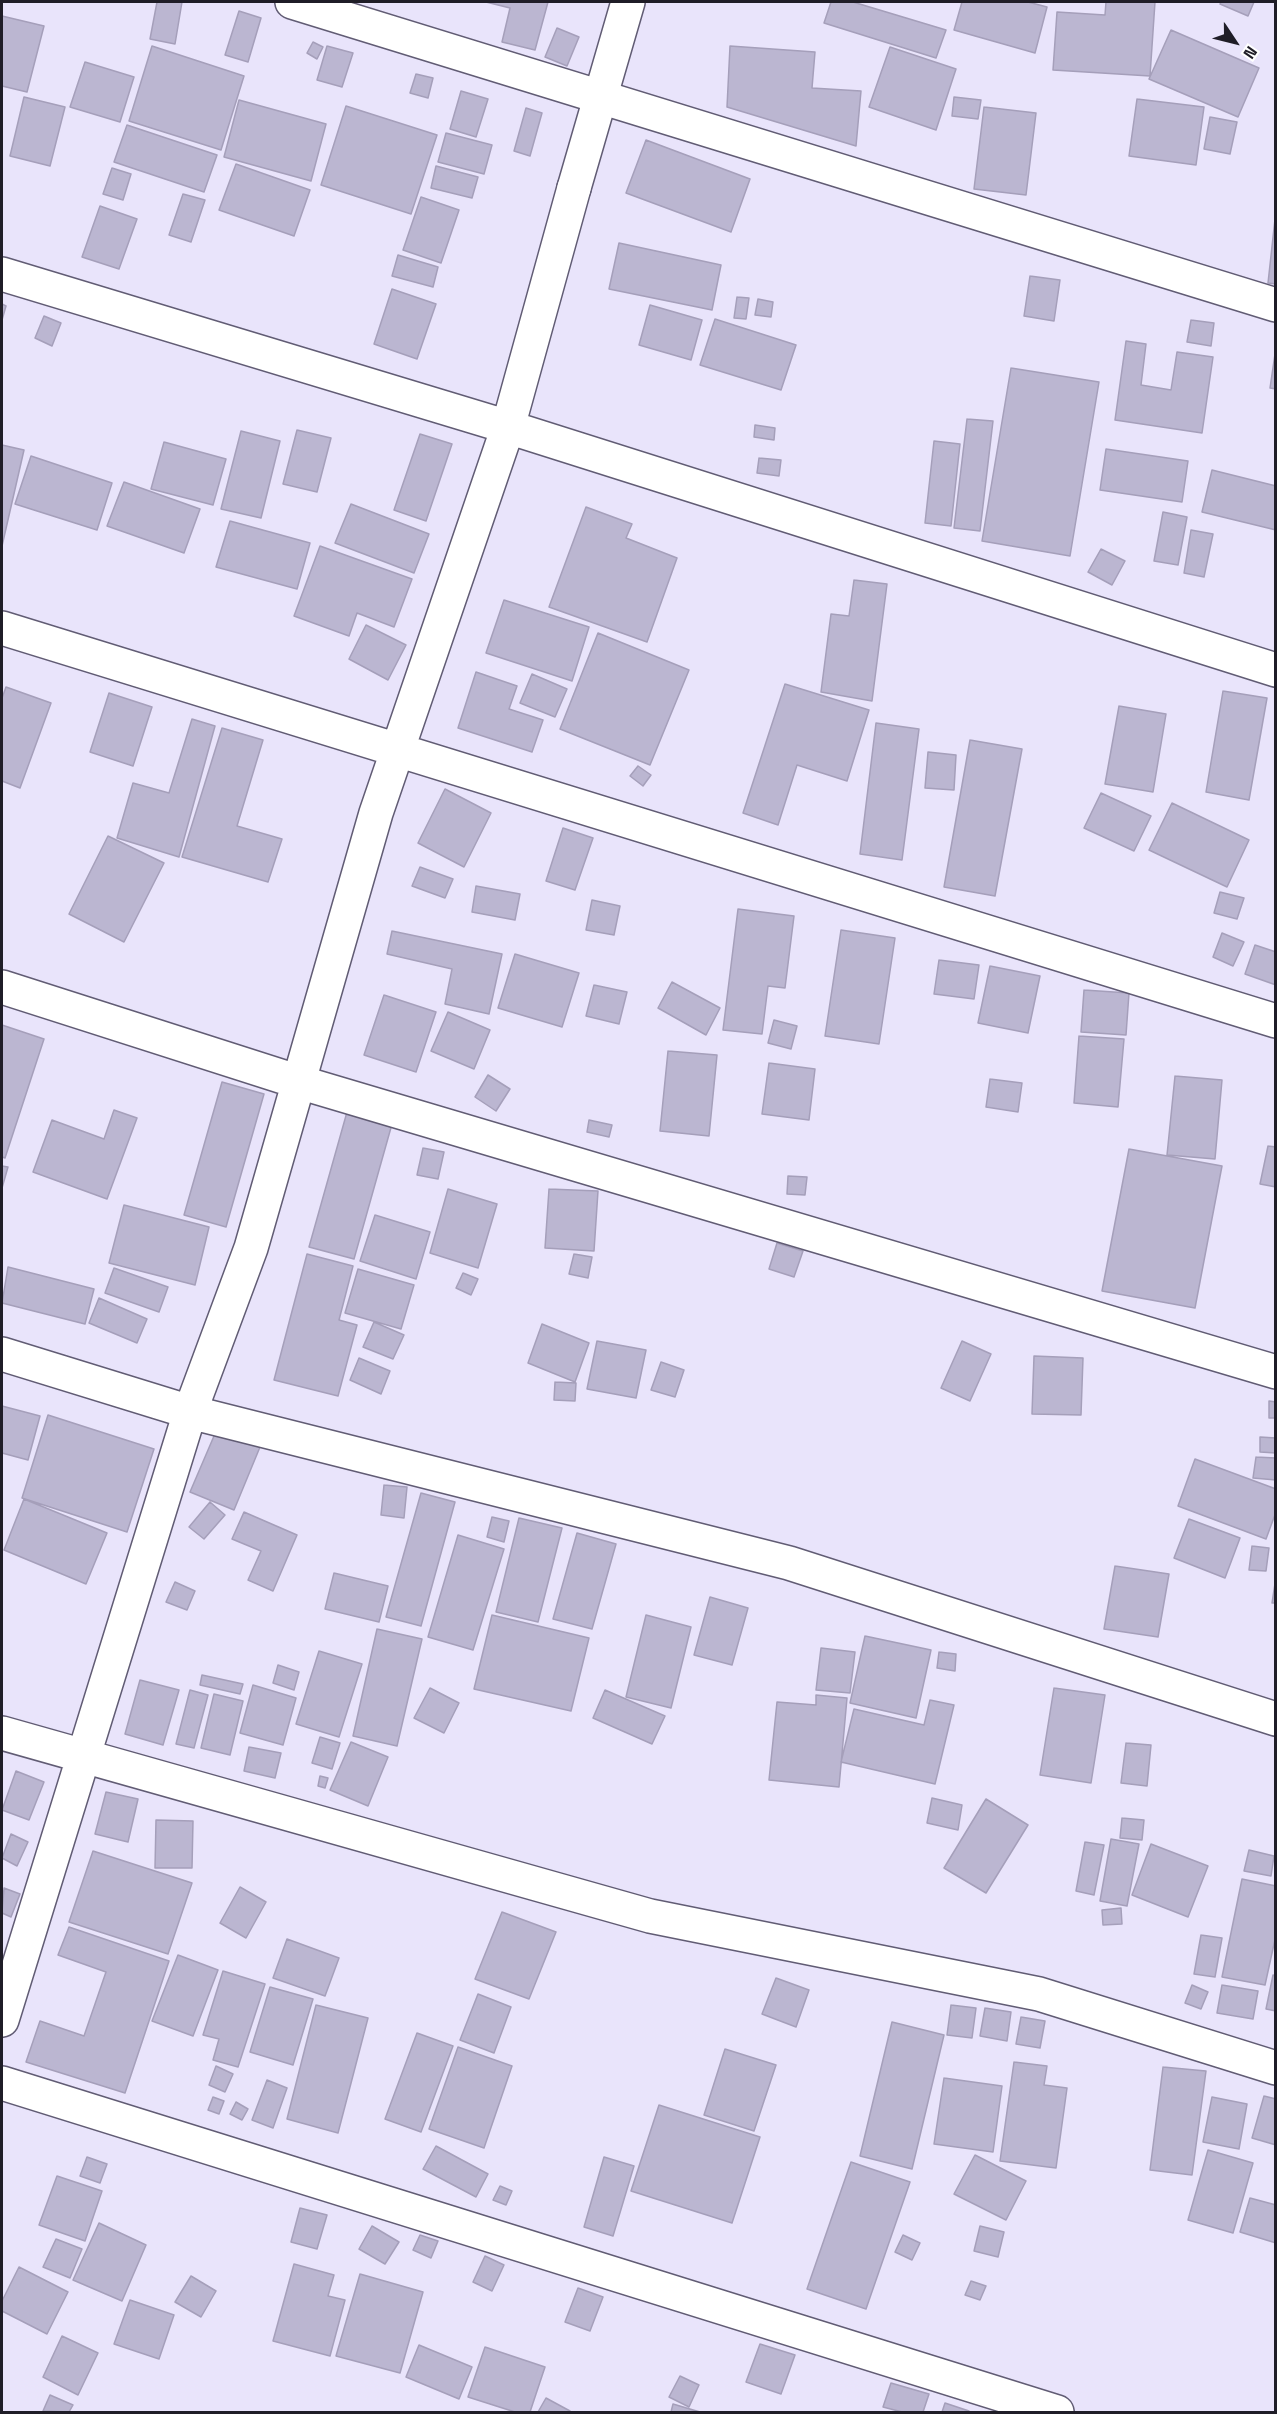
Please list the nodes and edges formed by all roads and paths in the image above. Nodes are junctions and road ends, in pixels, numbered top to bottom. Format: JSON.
{"nodes":[{"id":1,"x":292,"y":2,"type":"edge"},
{"id":2,"x":628,"y":2,"type":"edge"},
{"id":3,"x":601,"y":97,"type":"junction"},
{"id":4,"x":2,"y":274,"type":"edge"},
{"id":5,"x":1275,"y":305,"type":"edge"},
{"id":6,"x":508,"y":427,"type":"junction"},
{"id":7,"x":2,"y":628,"type":"edge"},
{"id":8,"x":1275,"y":670,"type":"edge"},
{"id":9,"x":398,"y":750,"type":"junction"},
{"id":10,"x":2,"y":987,"type":"edge"},
{"id":11,"x":1275,"y":1022,"type":"edge"},
{"id":12,"x":299,"y":1082,"type":"junction"},
{"id":13,"x":2,"y":1354,"type":"edge"},
{"id":14,"x":1275,"y":1372,"type":"edge"},
{"id":15,"x":190,"y":1412,"type":"junction"},
{"id":16,"x":1275,"y":1719,"type":"edge"},
{"id":17,"x":2,"y":1733,"type":"edge"},
{"id":18,"x":83,"y":1758,"type":"junction"},
{"id":19,"x":2,"y":2020,"type":"edge"},
{"id":20,"x":1275,"y":2068,"type":"edge"},
{"id":21,"x":2,"y":2084,"type":"edge"},
{"id":22,"x":1057,"y":2412,"type":"edge"}],
"edges":[{"from":1,"to":3,"type":"street"},
{"from":2,"to":3,"type":"street"},
{"from":3,"to":5,"type":"street"},
{"from":3,"to":6,"type":"street"},
{"from":4,"to":6,"type":"street"},
{"from":6,"to":8,"type":"street"},
{"from":6,"to":9,"type":"street"},
{"from":7,"to":9,"type":"street"},
{"from":9,"to":11,"type":"street"},
{"from":9,"to":12,"type":"street"},
{"from":10,"to":12,"type":"street"},
{"from":12,"to":14,"type":"street"},
{"from":12,"to":15,"type":"street"},
{"from":13,"to":15,"type":"street"},
{"from":15,"to":16,"type":"street"},
{"from":15,"to":18,"type":"street"},
{"from":17,"to":18,"type":"street"},
{"from":18,"to":19,"type":"street"},
{"from":18,"to":20,"type":"street"},
{"from":21,"to":22,"type":"street"}]}
